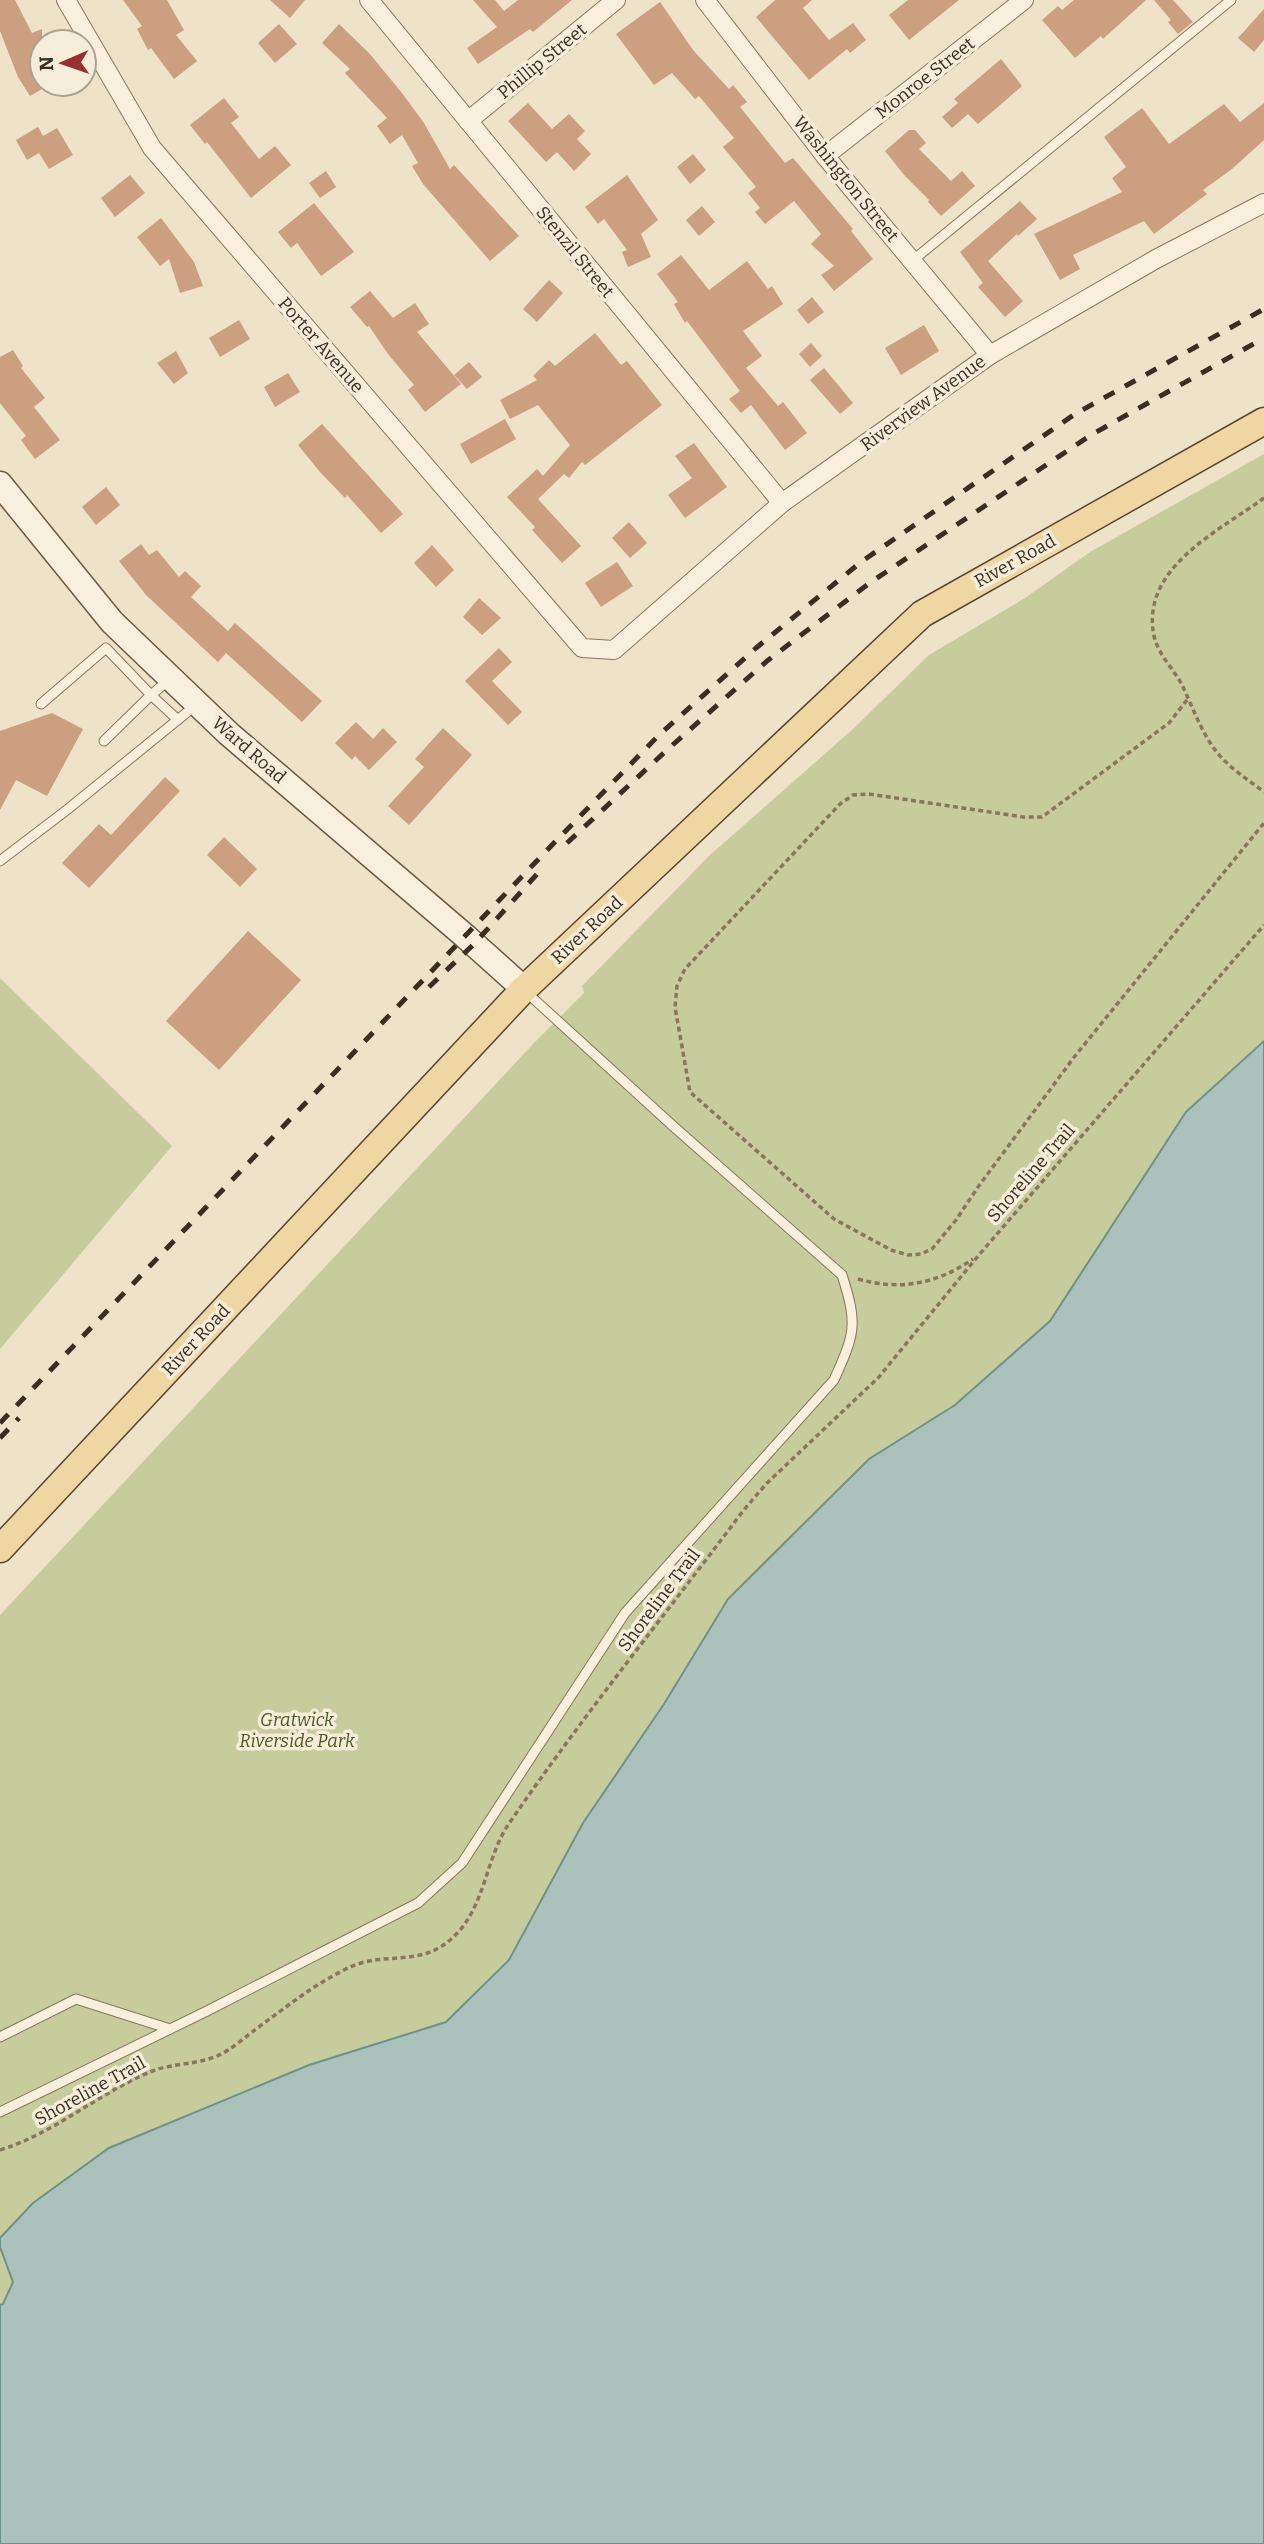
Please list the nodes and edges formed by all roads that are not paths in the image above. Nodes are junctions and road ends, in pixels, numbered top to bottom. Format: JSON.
{"nodes":[{"id":1,"x":66,"y":0,"type":"edge"},
{"id":2,"x":369,"y":0,"type":"edge"},
{"id":3,"x":616,"y":0,"type":"edge"},
{"id":4,"x":705,"y":0,"type":"edge"},
{"id":5,"x":1024,"y":0,"type":"edge"},
{"id":6,"x":1230,"y":0,"type":"edge"},
{"id":7,"x":468,"y":121,"type":"junction"},
{"id":8,"x":825,"y":156,"type":"junction"},
{"id":9,"x":1264,"y":203,"type":"edge"},
{"id":10,"x":912,"y":261,"type":"junction"},
{"id":11,"x":990,"y":355,"type":"junction"},
{"id":12,"x":1264,"y":421,"type":"edge"},
{"id":13,"x":0,"y":484,"type":"edge"},
{"id":14,"x":782,"y":503,"type":"junction"},
{"id":15,"x":115,"y":640,"type":"junction"},
{"id":16,"x":614,"y":650,"type":"joint"},
{"id":17,"x":170,"y":678,"type":"junction"},
{"id":18,"x":151,"y":695,"type":"junction"},
{"id":19,"x":41,"y":704,"type":"dead end"},
{"id":20,"x":197,"y":704,"type":"junction"},
{"id":21,"x":178,"y":720,"type":"junction"},
{"id":22,"x":104,"y":741,"type":"dead end"},
{"id":23,"x":0,"y":861,"type":"edge"},
{"id":24,"x":524,"y":989,"type":"junction"},
{"id":25,"x":0,"y":1549,"type":"edge"},
{"id":26,"x":170,"y":2029,"type":"junction"},
{"id":27,"x":0,"y":2037,"type":"edge"},
{"id":28,"x":0,"y":2112,"type":"edge"}],
"edges":[{"from":1,"to":16,"type":"street","name":"Porter Avenue"},
{"from":2,"to":7,"type":"street","name":"Stenzil Street"},
{"from":3,"to":7,"type":"street","name":"Phillip Street"},
{"from":4,"to":8,"type":"street","name":"Washington Street"},
{"from":5,"to":8,"type":"street","name":"Monroe Street"},
{"from":6,"to":10,"type":"lane"},
{"from":7,"to":14,"type":"street","name":"Stenzil Street"},
{"from":8,"to":10,"type":"street","name":"Washington Street"},
{"from":9,"to":11,"type":"street","name":"Riverview Avenue"},
{"from":10,"to":11,"type":"street","name":"Washington Street"},
{"from":11,"to":14,"type":"street","name":"Riverview Avenue"},
{"from":12,"to":24,"type":"main road","name":"River Road"},
{"from":13,"to":15,"type":"main road","name":"Ward Road"},
{"from":14,"to":16,"type":"street","name":"Riverview Avenue"},
{"from":15,"to":17,"type":"main road","name":"Ward Road"},
{"from":15,"to":18,"type":"lane"},
{"from":15,"to":19,"type":"lane"},
{"from":17,"to":18,"type":"lane"},
{"from":17,"to":20,"type":"main road","name":"Ward Road"},
{"from":18,"to":21,"type":"lane"},
{"from":18,"to":22,"type":"lane"},
{"from":20,"to":21,"type":"lane"},
{"from":20,"to":24,"type":"main road","name":"Ward Road"},
{"from":21,"to":23,"type":"lane"},
{"from":24,"to":25,"type":"main road","name":"River Road"},
{"from":24,"to":26,"type":"lane"},
{"from":26,"to":27,"type":"lane"},
{"from":26,"to":28,"type":"lane"}]}
